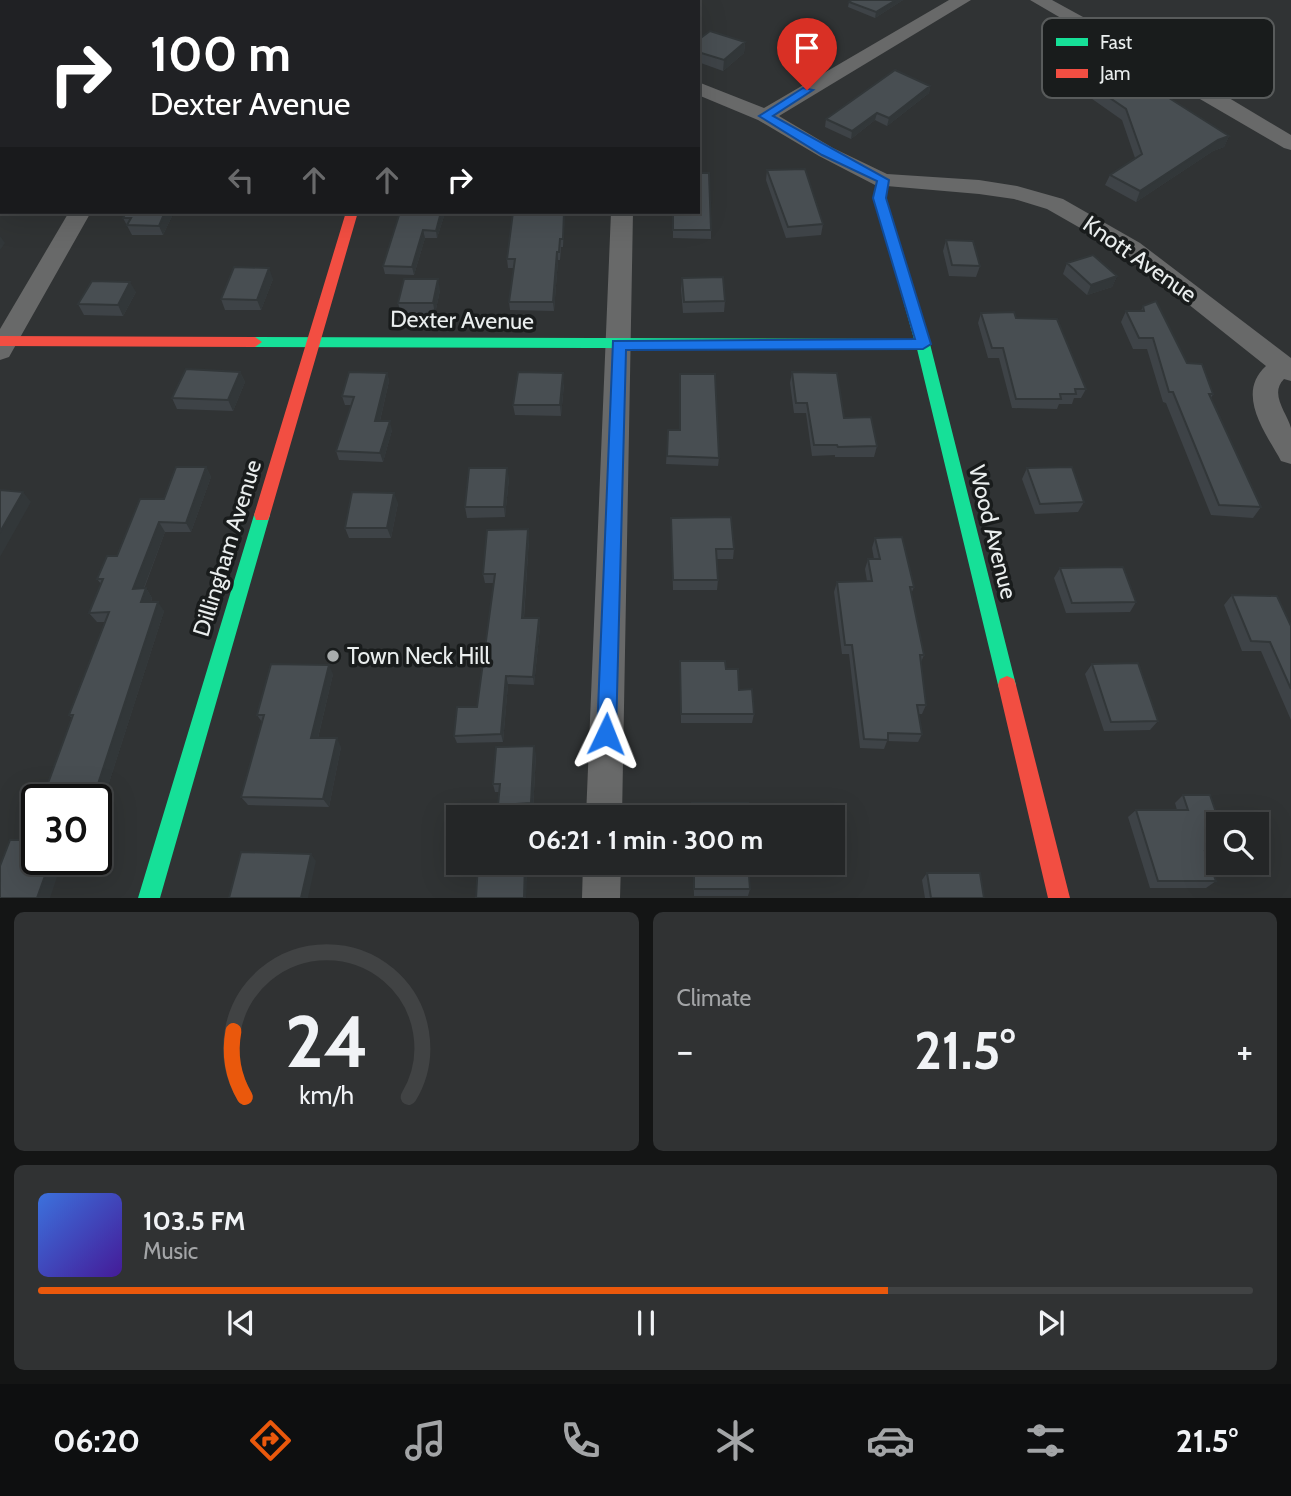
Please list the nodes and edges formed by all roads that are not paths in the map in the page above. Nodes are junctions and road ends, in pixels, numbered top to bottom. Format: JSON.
{"nodes":[{"id":1,"x":962,"y":0,"type":"edge"},
{"id":2,"x":1039,"y":0,"type":"edge"},
{"id":3,"x":1072,"y":18,"type":"edge"},
{"id":4,"x":700,"y":89,"type":"edge"},
{"id":5,"x":1215,"y":98,"type":"edge"},
{"id":6,"x":765,"y":116,"type":"junction"},
{"id":7,"x":1291,"y":144,"type":"edge"},
{"id":8,"x":883,"y":180,"type":"junction"},
{"id":9,"x":79,"y":214,"type":"edge"},
{"id":10,"x":351,"y":214,"type":"edge"},
{"id":11,"x":622,"y":214,"type":"edge"},
{"id":12,"x":314,"y":340,"type":"junction"},
{"id":13,"x":2,"y":344,"type":"edge"},
{"id":14,"x":923,"y":344,"type":"junction"},
{"id":15,"x":619,"y":345,"type":"junction"},
{"id":16,"x":1287,"y":369,"type":"edge"},
{"id":17,"x":1291,"y":453,"type":"edge"},
{"id":18,"x":604,"y":805,"type":"edge"},
{"id":19,"x":602,"y":875,"type":"edge"},
{"id":20,"x":149,"y":898,"type":"edge"},
{"id":21,"x":601,"y":898,"type":"edge"},
{"id":22,"x":1059,"y":898,"type":"edge"}],
"edges":[{"from":1,"to":6,"type":"street"},
{"from":2,"to":3,"type":"street"},
{"from":4,"to":6,"type":"street","name":"Knott Avenue"},
{"from":5,"to":7,"type":"street"},
{"from":6,"to":8,"type":"street","name":"Knott Avenue"},
{"from":8,"to":14,"type":"street","name":"Wood Avenue"},
{"from":8,"to":16,"type":"street","name":"Knott Avenue"},
{"from":9,"to":13,"type":"street"},
{"from":10,"to":12,"type":"street","name":"Dillingham Avenue"},
{"from":11,"to":15,"type":"street"},
{"from":12,"to":13,"type":"street","name":"Dexter Avenue"},
{"from":12,"to":15,"type":"street","name":"Dexter Avenue"},
{"from":12,"to":20,"type":"street","name":"Dillingham Avenue"},
{"from":14,"to":15,"type":"street","name":"Dexter Avenue"},
{"from":14,"to":22,"type":"street","name":"Wood Avenue"},
{"from":15,"to":18,"type":"street"},
{"from":16,"to":17,"type":"street"},
{"from":19,"to":21,"type":"street"}]}
